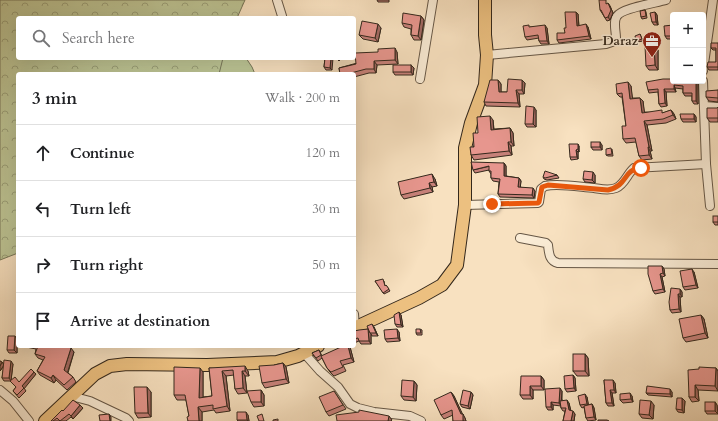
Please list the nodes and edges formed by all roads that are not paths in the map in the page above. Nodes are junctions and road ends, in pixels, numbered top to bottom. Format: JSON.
{"nodes":[{"id":1,"x":277,"y":0,"type":"edge"},
{"id":2,"x":433,"y":0,"type":"edge"},
{"id":3,"x":485,"y":0,"type":"edge"},
{"id":4,"x":666,"y":0,"type":"edge"},
{"id":5,"x":713,"y":0,"type":"edge"},
{"id":6,"x":282,"y":16,"type":"dead end"},
{"id":7,"x":706,"y":50,"type":"edge"},
{"id":8,"x":487,"y":55,"type":"junction"},
{"id":9,"x":420,"y":79,"type":"dead end"},
{"id":10,"x":703,"y":84,"type":"edge"},
{"id":11,"x":704,"y":106,"type":"junction"},
{"id":12,"x":718,"y":107,"type":"edge"},
{"id":13,"x":706,"y":164,"type":"junction"},
{"id":14,"x":465,"y":205,"type":"junction"},
{"id":15,"x":710,"y":206,"type":"dead end"},
{"id":16,"x":520,"y":238,"type":"dead end"},
{"id":17,"x":718,"y":264,"type":"edge"},
{"id":18,"x":356,"y":327,"type":"edge"},
{"id":19,"x":314,"y":348,"type":"edge"},
{"id":20,"x":304,"y":353,"type":"junction"},
{"id":21,"x":0,"y":390,"type":"edge"},
{"id":22,"x":71,"y":396,"type":"junction"},
{"id":23,"x":374,"y":412,"type":"junction"},
{"id":24,"x":29,"y":421,"type":"edge"},
{"id":25,"x":45,"y":421,"type":"edge"},
{"id":26,"x":129,"y":421,"type":"edge"},
{"id":27,"x":372,"y":421,"type":"edge"},
{"id":28,"x":421,"y":421,"type":"edge"}],
"edges":[{"from":1,"to":6,"type":"street"},
{"from":2,"to":9,"type":"street"},
{"from":3,"to":8,"type":"highway"},
{"from":4,"to":8,"type":"street"},
{"from":5,"to":7,"type":"street"},
{"from":8,"to":14,"type":"highway"},
{"from":10,"to":11,"type":"street"},
{"from":11,"to":12,"type":"street"},
{"from":11,"to":13,"type":"street"},
{"from":13,"to":14,"type":"street"},
{"from":13,"to":15,"type":"street"},
{"from":14,"to":18,"type":"highway"},
{"from":16,"to":17,"type":"street"},
{"from":19,"to":20,"type":"highway"},
{"from":20,"to":22,"type":"highway"},
{"from":20,"to":23,"type":"street"},
{"from":21,"to":24,"type":"street"},
{"from":22,"to":25,"type":"highway"},
{"from":22,"to":26,"type":"street"},
{"from":23,"to":27,"type":"street"},
{"from":23,"to":28,"type":"street"}]}
